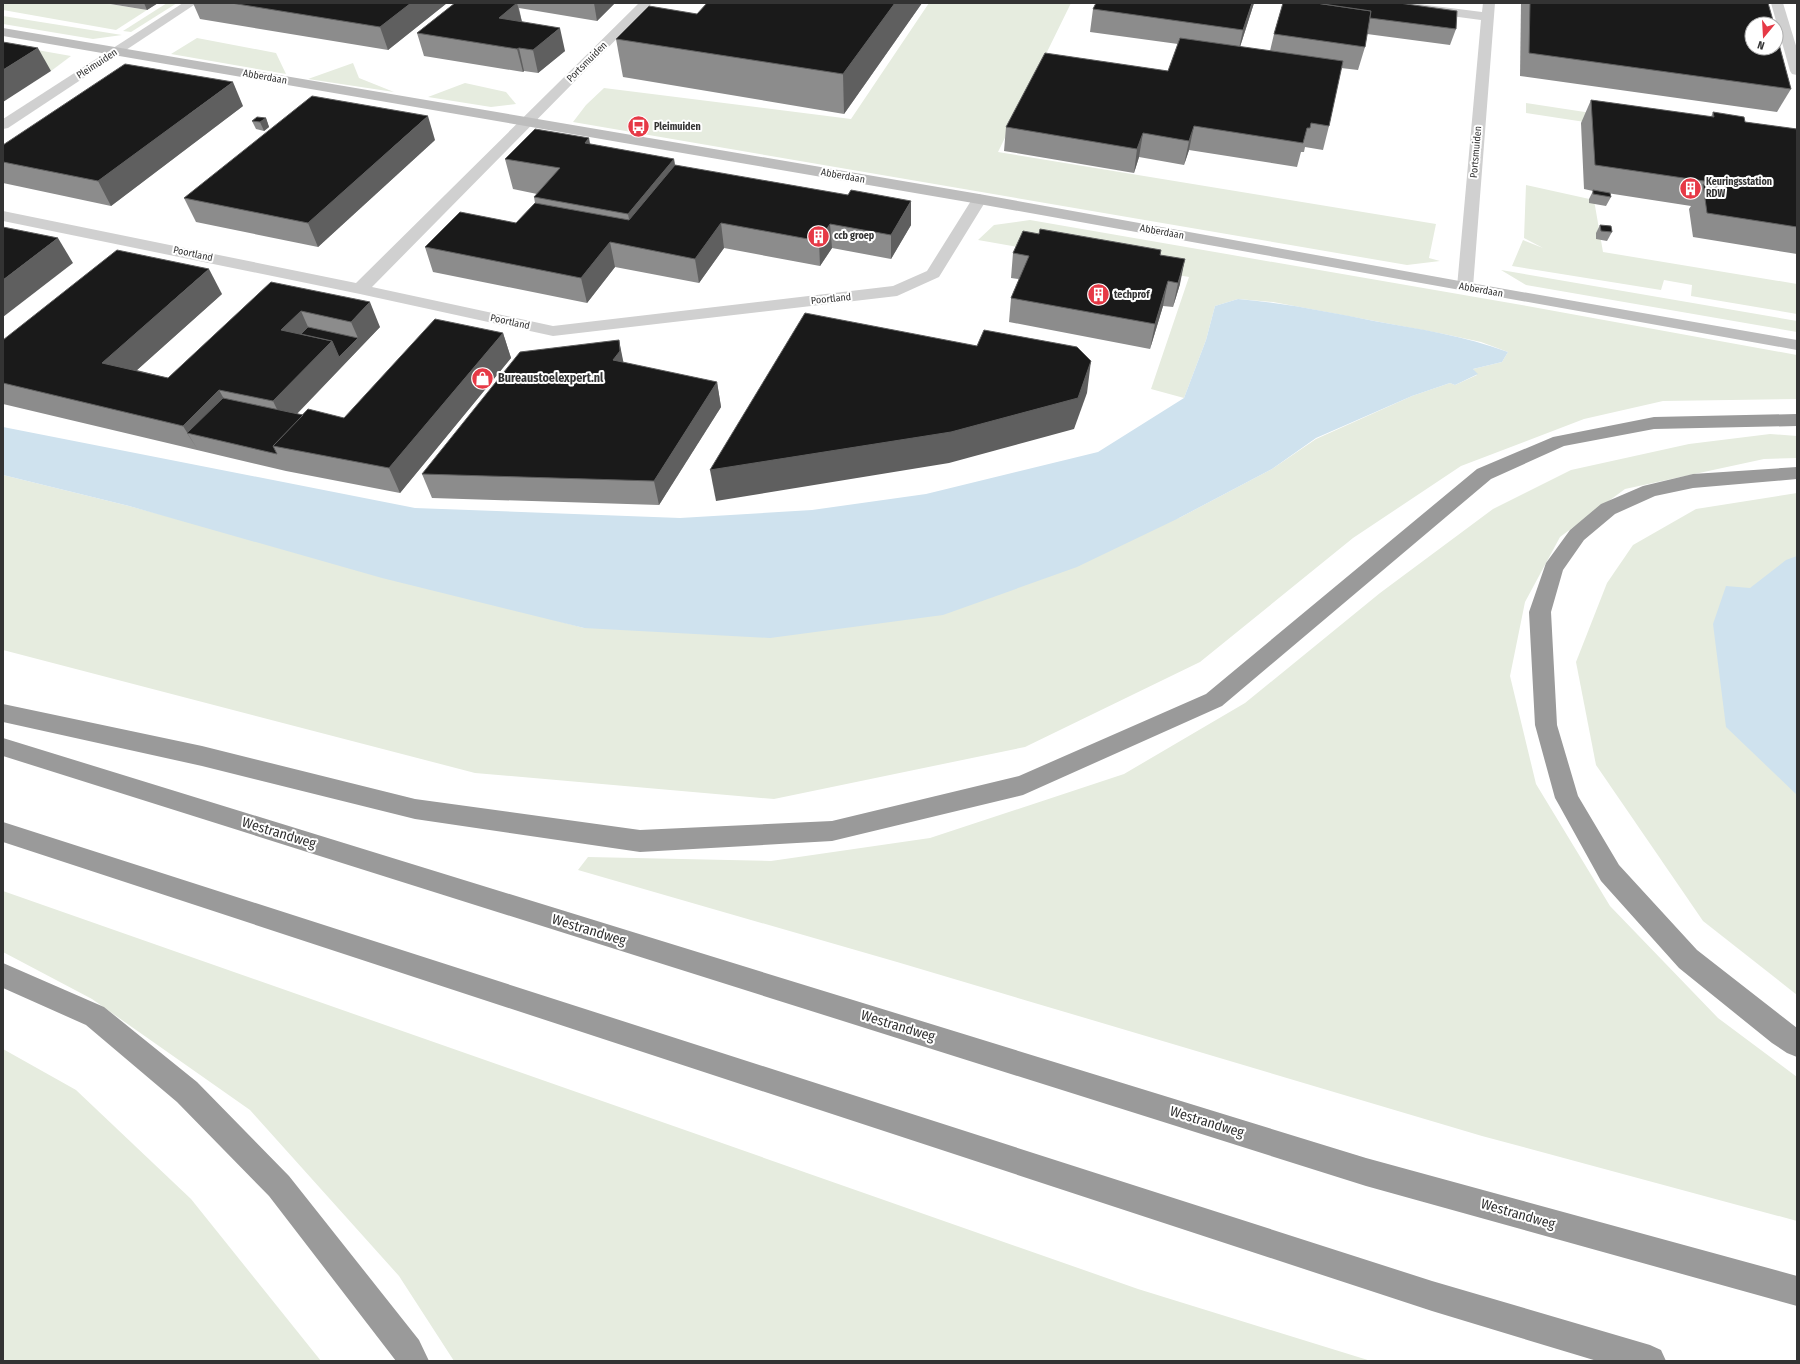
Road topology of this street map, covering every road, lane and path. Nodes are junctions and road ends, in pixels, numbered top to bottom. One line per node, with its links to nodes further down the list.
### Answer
1 (191, 3): 7 (street, Pleimuiden)
2 (646, 3): 9 (street, Portsmuiden)
3 (1383, 3): 5 (street, Portsmuiden)
4 (1777, 3): 8 (street)
5 (1489, 10): 13 (street, Portsmuiden)
6 (3, 32): 7 (main road, Abberdaan)
7 (116, 52): 9 (main road, Abberdaan); 10 (street, Pleimuiden)
8 (1797, 71)
9 (527, 122): 11 (main road, Abberdaan); 14 (street)
10 (3, 125)
11 (979, 199): 13 (main road, Abberdaan); 14 (street, Poortland)
12 (3, 216): 14 (street, Poortland)
13 (1465, 287): 15 (main road, Abberdaan)
14 (360, 288)
15 (1797, 345)
16 (1797, 420): 18 (highway)
17 (1797, 474): 22 (highway)
18 (3, 713)
19 (3, 747): 23 (highway, Westrandweg)
20 (3, 832): 25 (highway)
21 (3, 975): 24 (highway)
22 (1797, 1044)
23 (1797, 1291)
24 (413, 1361)
25 (1650, 1361)

